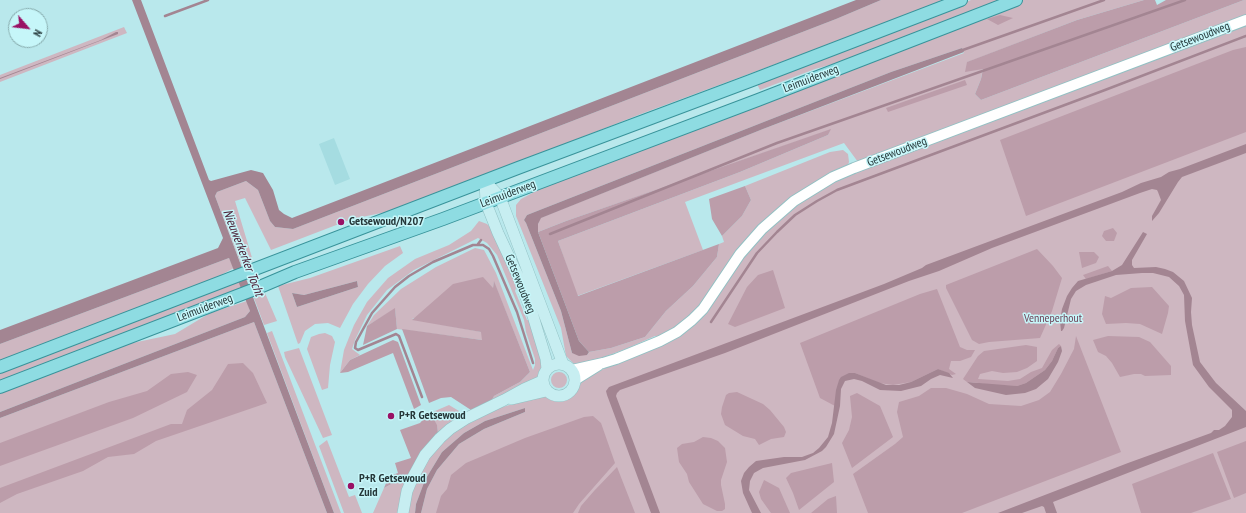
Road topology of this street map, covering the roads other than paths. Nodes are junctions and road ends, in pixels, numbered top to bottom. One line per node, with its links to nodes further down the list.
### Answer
1 (961, 0): 4 (main road, Leimuiderweg)
2 (1016, 0): 5 (main road, Leimuiderweg)
3 (1246, 20): 9 (street, Getsewoudweg)
4 (484, 182): 5 (main road); 6 (main road, Getsewoudweg); 7 (main road, Leimuiderweg)
5 (500, 197): 6 (main road, Leimuiderweg); 9 (main road, Getsewoudweg)
6 (486, 202): 8 (main road, Getsewoudweg); 11 (main road, Leimuiderweg)
7 (0, 366)
8 (546, 369): 9 (main road); 10 (main road)
9 (570, 371): 10 (main road)
10 (544, 386): 12 (main road)
11 (0, 387)
12 (403, 513)

